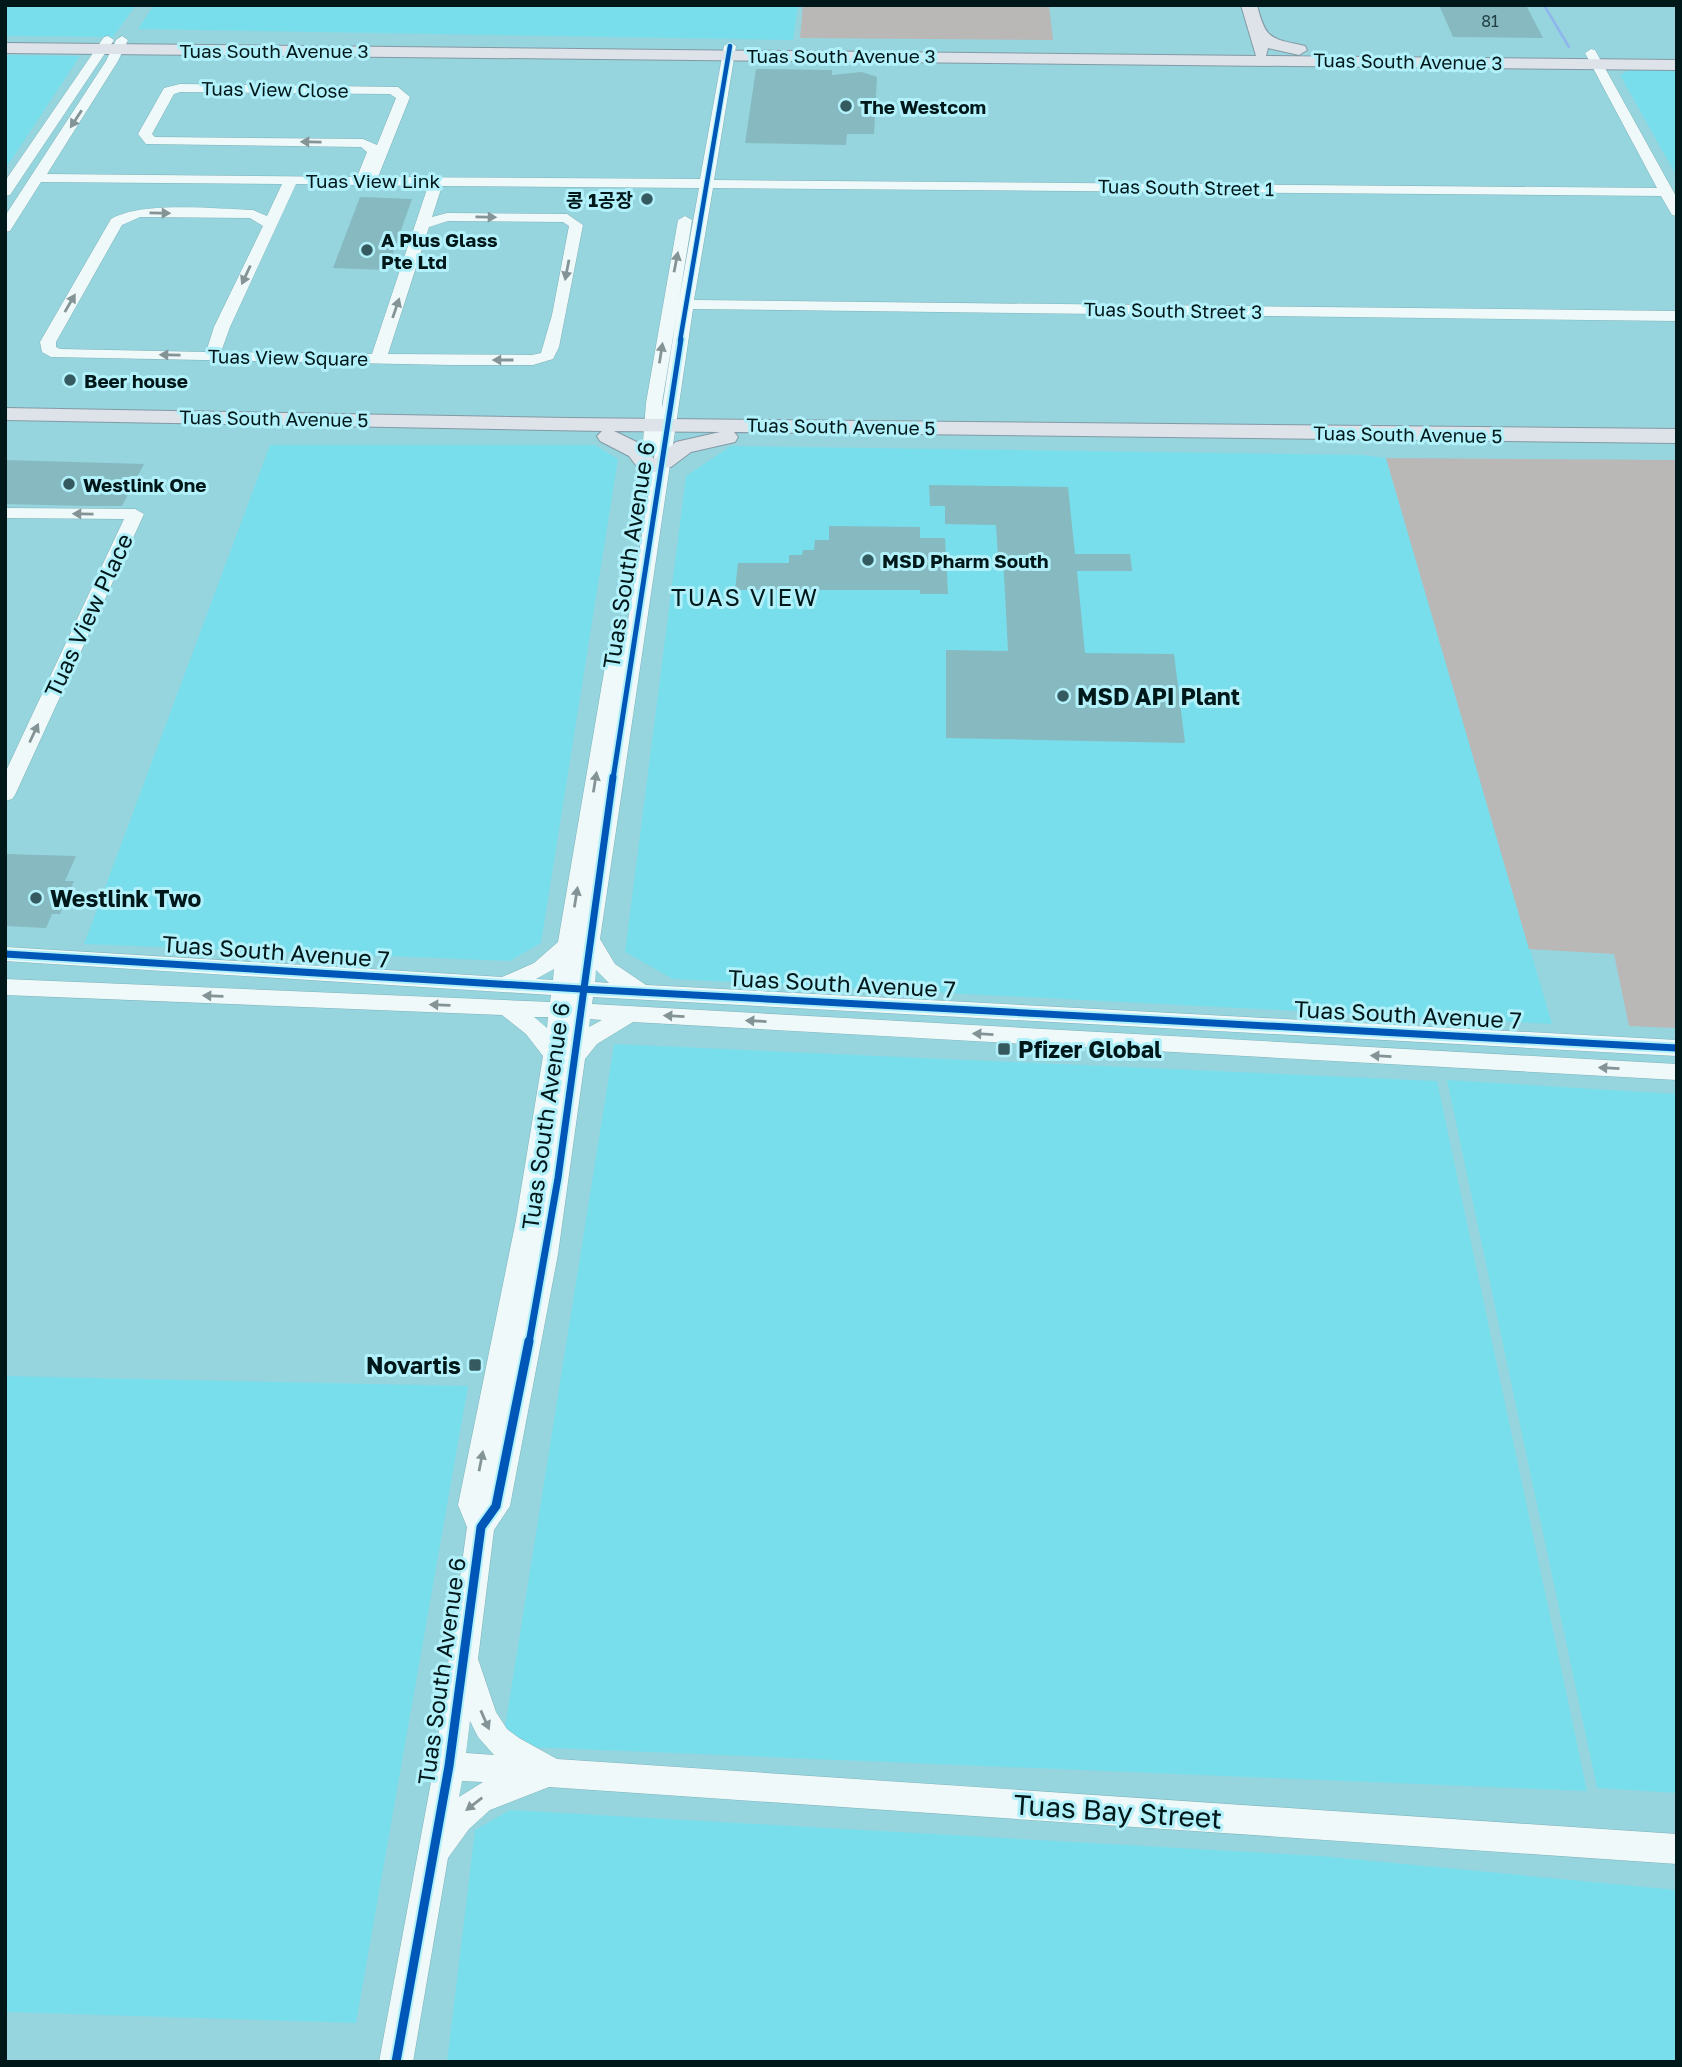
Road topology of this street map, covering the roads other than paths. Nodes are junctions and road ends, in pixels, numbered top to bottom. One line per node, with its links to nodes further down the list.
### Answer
1 (1236, 5): 4 (main road)
2 (1249, 5): 4 (main road)
3 (5, 39): 7 (main road, Tuas South Avenue 3)
4 (1249, 46): 8 (main road, Tuas South Avenue 3); 8 (main road, Tuas South Avenue 3); 10 (main road, Tuas South Avenue 3); 10 (main road, Tuas South Avenue 3)
5 (5, 48): 6 (main road, Tuas South Avenue 3)
6 (61, 48): 7 (main road, Tuas South Avenue 3); 12 (main road)
7 (112, 48): 8 (main road, Tuas South Avenue 3); 8 (main road, Tuas South Avenue 3); 12 (street); 19 (street, one-way to 19)
8 (721, 54): 24 (street, Tuas South Avenue 6); 24 (street, Tuas South Avenue 6)
9 (1677, 54): 10 (main road, Tuas South Avenue 3)
10 (1597, 65): 11 (main road); 25 (street)
11 (1677, 65)
12 (88, 68): 18 (street)
13 (387, 136): 14 (street, Tuas View Close); 16 (street); 22 (street, Tuas View Close)
14 (156, 141): 15 (street); 17 (street)
15 (213, 141): 16 (street, one-way to 15); 17 (street)
16 (363, 143): 22 (street)
17 (180, 157): 20 (street)
18 (11, 174): 26 (street)
19 (38, 177): 20 (street, Tuas View Link); 32 (street)
20 (169, 178): 21 (street, Tuas View Link)
21 (285, 179): 22 (street, Tuas View Link); 28 (street); 30 (street)
22 (366, 180): 23 (street, Tuas View Link)
23 (443, 180): 24 (street, Tuas View Link); 29 (street); 31 (street)
24 (700, 182): 25 (street, Tuas South Street 1); 33 (street, Tuas South Avenue 6, one-way to 24); 34 (street, Tuas South Avenue 6)
25 (1666, 191): 27 (street)
26 (5, 192)
27 (1677, 212)
28 (253, 214): 30 (street); 36 (street, Tuas View Square, one-way to 28)
29 (447, 217): 31 (street); 37 (street, Tuas View Square, one-way to 37)
30 (270, 224): 36 (street, one-way to 36)
31 (423, 225): 37 (street, one-way to 31)
32 (5, 228)
33 (668, 304): 34 (street, Tuas South Street 3); 39 (street, Tuas South Avenue 6, one-way to 33)
34 (686, 304): 35 (street, Tuas South Street 3); 39 (street, Tuas South Avenue 6)
35 (1677, 316)
36 (212, 356): 37 (street, Tuas View Square)
37 (379, 358)
38 (5, 414): 41 (main road, Tuas South Avenue 5)
39 (659, 425): 41 (main road, Tuas South Avenue 5); 41 (main road); 42 (main road, Tuas South Avenue 5); 43 (main road, Tuas South Avenue 5); 45 (street, Tuas South Avenue 6)
40 (5, 428): 41 (main road, Tuas South Avenue 5)
41 (604, 430): 45 (main road)
42 (1677, 436)
43 (727, 437): 44 (main road, Tuas South Avenue 5); 45 (main road)
44 (1677, 448)
45 (656, 465): 48 (street, Tuas South Avenue 6)
46 (5, 513): 47 (street, Tuas View Place, one-way to 46)
47 (5, 795)
48 (578, 942): 50 (street); 52 (street); 53 (street, Tuas South Avenue 6)
49 (5, 954): 50 (street, Tuas South Avenue 7)
50 (504, 984): 53 (street, Tuas South Avenue 7)
51 (5, 988): 54 (street, Tuas South Avenue 7, one-way to 51)
52 (647, 992): 53 (street, Tuas South Avenue 7); 56 (street, Tuas South Avenue 7)
53 (571, 1000): 54 (street, Tuas South Avenue 7); 55 (street, Tuas South Avenue 7); 57 (street, Tuas South Avenue 6)
54 (508, 1008): 57 (street)
55 (629, 1014): 57 (street); 58 (street, Tuas South Avenue 7, one-way to 55)
56 (1677, 1048)
57 (566, 1055): 59 (street, Tuas South Avenue 6)
58 (1677, 1072)
59 (463, 1656): 60 (street, Tuas South Avenue 6); 61 (street, Tuas Bay Street, one-way to 61)
60 (449, 1766): 61 (street, Tuas Bay Street); 63 (street, Tuas South Avenue 6)
61 (560, 1773): 62 (street, Tuas Bay Street); 63 (street, Tuas Bay Street, one-way to 63)
62 (1677, 1849)
63 (434, 1857): 64 (street, Tuas South Avenue 6)
64 (396, 2062)

